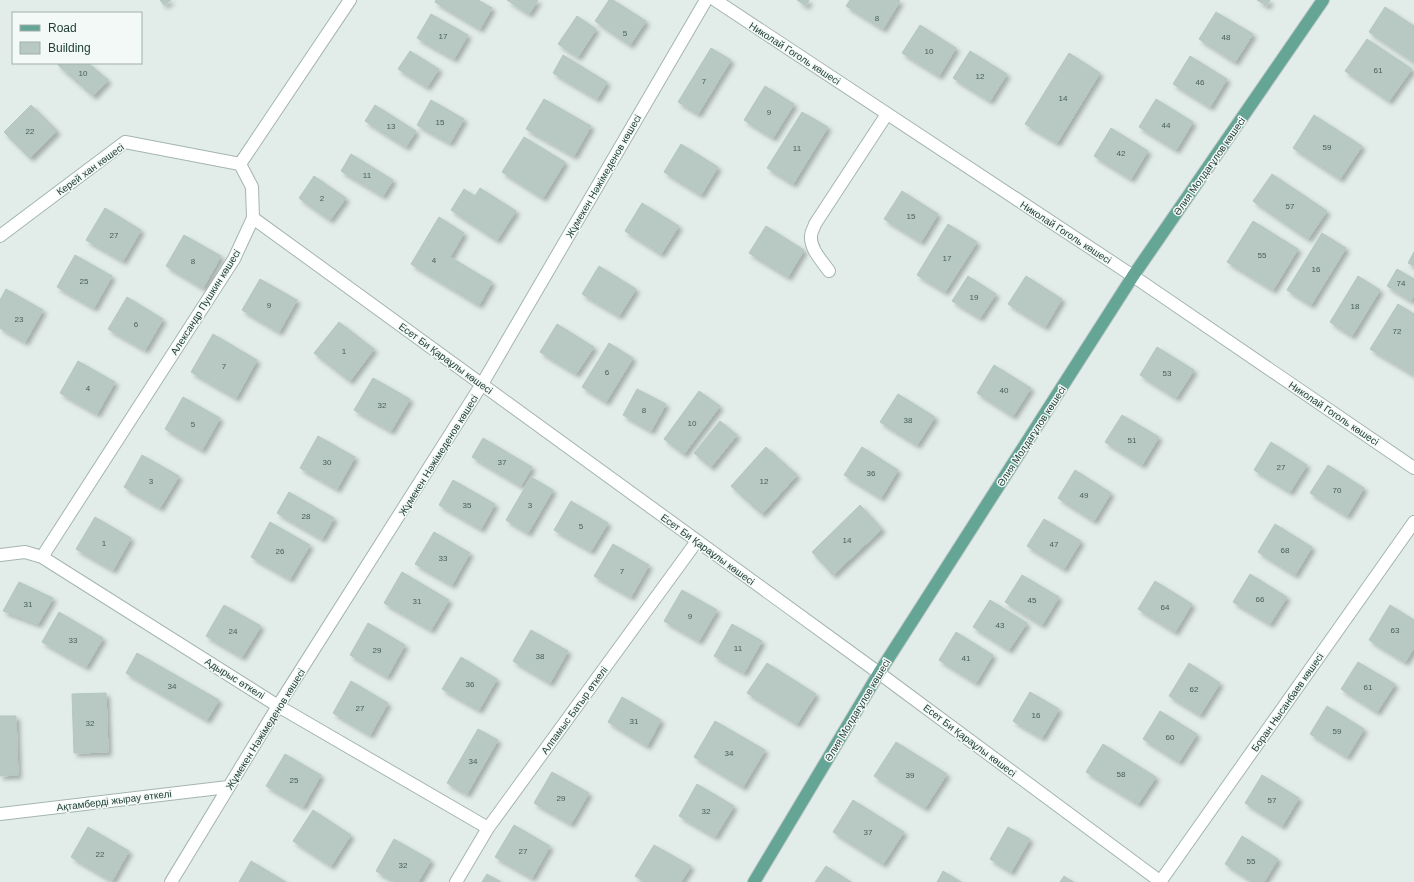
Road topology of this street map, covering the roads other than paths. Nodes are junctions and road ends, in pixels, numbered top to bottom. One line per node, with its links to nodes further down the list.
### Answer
1 (350, 0): 6 (street)
2 (706, 0): 11 (street, Жұмекен Нәжімеденов көшесі)
3 (715, 0): 5 (street, Николай Гоголь көшесі)
4 (1323, 0): 10 (main road, Әлия Молдағұлов көшесі)
5 (887, 114): 9 (street); 10 (street, Николай Гоголь көшесі)
6 (240, 164): 7 (street, Александр Пушкин көшесі); 8 (street, Керей хан көшесі)
7 (253, 218): 11 (street, Есет Би Қараұлы көшесі); 16 (street, Александр Пушкин көшесі)
8 (0, 236)
9 (829, 271)
10 (1133, 276): 12 (street, Николай Гоголь көшесі); 17 (main road, Әлия Молдағұлов көшесі)
11 (482, 384): 14 (street, Есет Би Қараұлы көшесі); 18 (street, Жұмекен Нәжімеденов көшесі)
12 (1414, 468)
13 (1414, 522): 25 (street, Боран Нысанбаев көшесі)
14 (697, 541): 17 (street, Есет Би Қараұлы көшесі); 21 (street, Алпамыс Батыр өткелі)
15 (0, 555): 16 (street, Адырыс өткелі)
16 (42, 557): 18 (street, Адырыс өткелі)
17 (879, 672): 24 (main road, Әлия Молдағұлов көшесі); 25 (street, Есет Би Қараұлы көшесі)
18 (278, 706): 19 (street, Жұмекен Нәжімеденов көшесі); 21 (street, Адырыс өткелі)
19 (228, 787): 20 (street, Ақтамберді жырау өткелі); 22 (street, Жұмекен Нәжімеденов көшесі)
20 (0, 814)
21 (488, 828): 23 (street, Алпамыс Батыр өткелі)
22 (171, 882)
23 (456, 882)
24 (754, 882)
25 (1161, 882)

